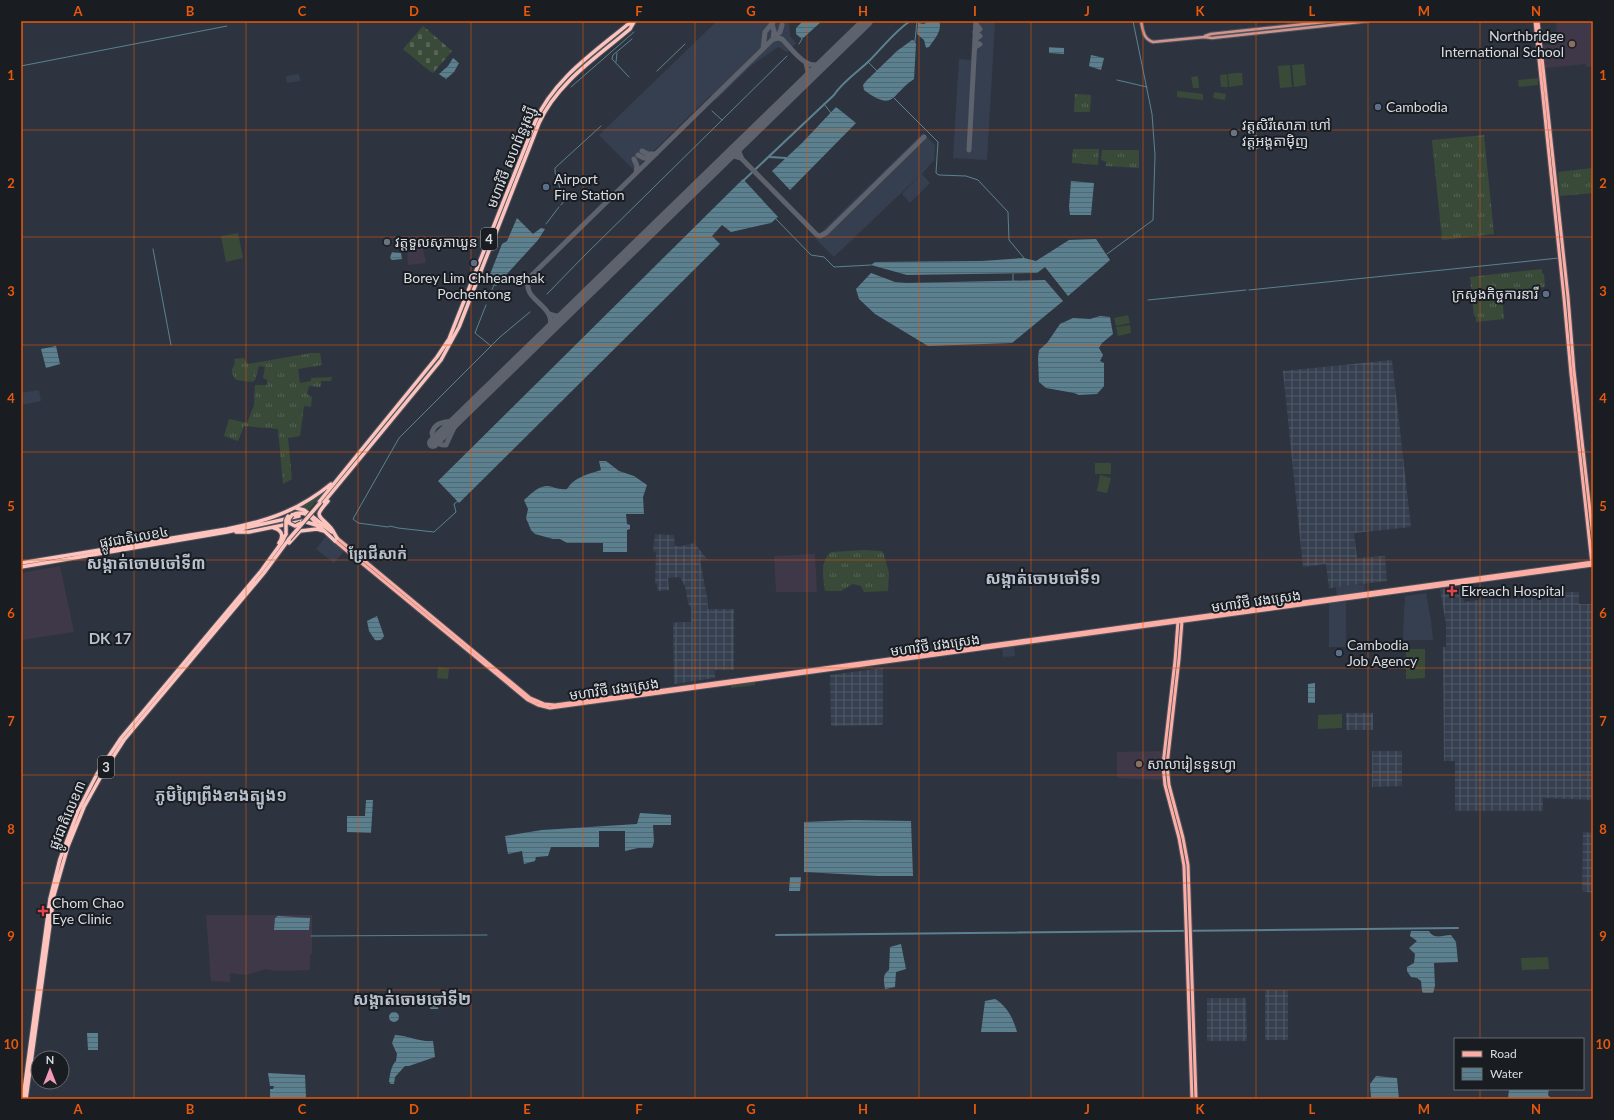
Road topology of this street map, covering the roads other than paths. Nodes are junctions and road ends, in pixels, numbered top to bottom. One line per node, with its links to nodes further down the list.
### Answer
1 (634, 21): 8 (highway, មហាវិថី សហព័ន្ធរុស្ស៊ី / 4); 9 (highway, មហាវិថី សហព័ន្ធរុស្ស៊ី / 4)
2 (1141, 21): 7 (main road)
3 (1334, 21): 7 (main road)
4 (1369, 21): 7 (main road)
5 (1535, 21): 22 (main road)
6 (1538, 21): 19 (main road)
7 (1204, 37)
8 (353, 466): 10 (highway); 20 (highway)
9 (334, 481): 10 (highway); 11 (highway)
10 (321, 502): 13 (highway, bridge); 18 (highway, bridge)
11 (291, 513): 13 (highway, bridge); 14 (highway); 16 (highway); 18 (highway, bridge); 20 (highway)
12 (299, 516): 16 (highway)
13 (301, 523): 18 (highway, bridge)
14 (318, 526): 15 (highway); 17 (highway)
15 (269, 528): 16 (highway); 23 (highway)
16 (227, 531): 21 (highway, ផ្លូវជាតិលេខ៤); 24 (highway, ផ្លូវជាតិលេខ៤)
17 (326, 532): 20 (highway); 23 (highway)
18 (288, 537): 23 (highway)
19 (1593, 537)
20 (336, 540): 26 (main road, មហាវិថី វេងស្រេង)
21 (21, 563)
22 (1593, 564): 26 (main road, មហាវិថី វេងស្រេង)
23 (267, 565): 25 (highway)
24 (21, 567)
25 (262, 572): 30 (highway, ផ្លូវជាតិលេខ៣ / 3); 31 (highway, ផ្លូវជាតិលេខ៣ / 3)
26 (1180, 621): 27 (main road)
27 (1165, 755): 28 (main road); 29 (main road)
28 (1163, 774): 29 (main road); 32 (main road)
29 (1167, 774): 33 (main road)
30 (23, 1099)
31 (26, 1099)
32 (1192, 1099)
33 (1196, 1099)

